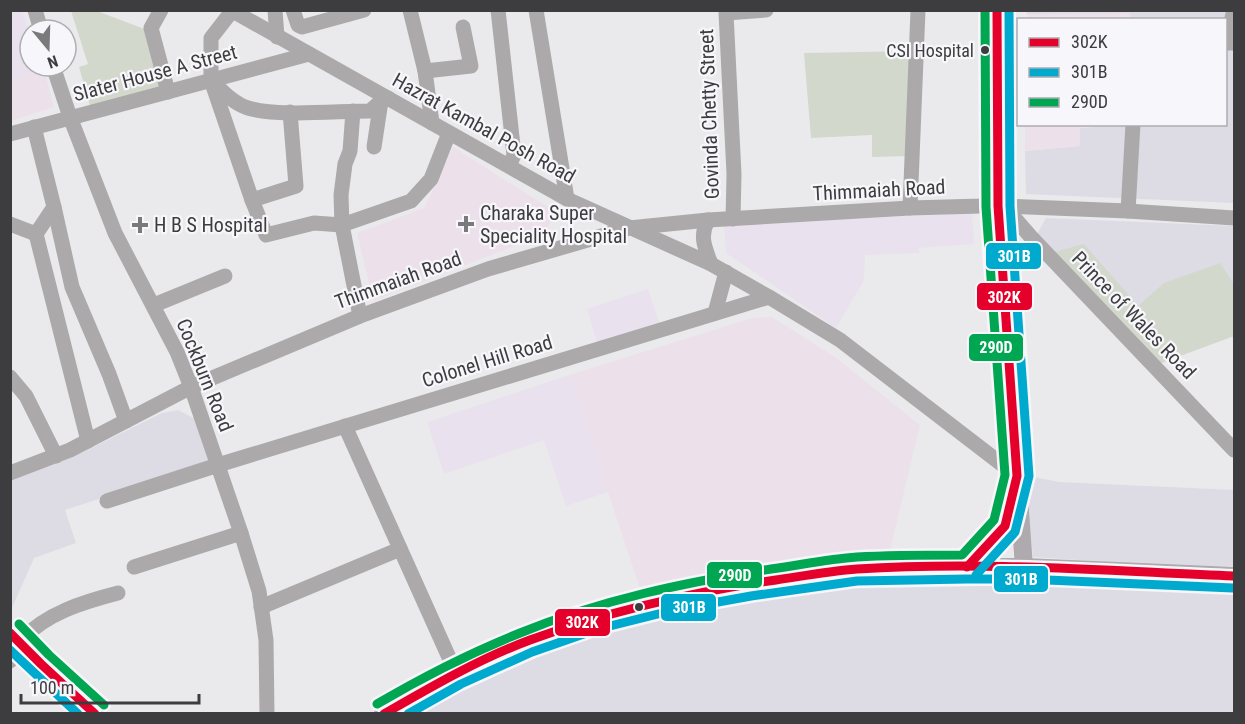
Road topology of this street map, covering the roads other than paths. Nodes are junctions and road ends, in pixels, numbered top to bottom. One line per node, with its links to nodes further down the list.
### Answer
1 (161, 10): 22 (street)
2 (275, 10): 15 (street)
3 (293, 10): 13 (street)
4 (364, 10): 13 (street)
5 (410, 10): 19 (street)
6 (498, 10): 33 (street)
7 (536, 10): 34 (street)
8 (766, 10): 41 (street, Govinda Chetty Street)
9 (918, 10): 38 (street)
10 (997, 10): 36 (main road)
11 (1234, 10): 16 (street)
12 (231, 11): 15 (street, Hazrat Kambal Posh Road); 21 (street)
13 (302, 27): 17 (street)
14 (463, 27): 19 (street)
15 (278, 37): 17 (street, Hazrat Kambal Posh Road)
16 (1227, 39)
17 (292, 45): 18 (street, Hazrat Kambal Posh Road)
18 (309, 54): 21 (street, Slater House A Street); 23 (street, Hazrat Kambal Posh Road)
19 (425, 71): 27 (street)
20 (57, 78): 26 (street, Cockburn Road)
21 (212, 80): 22 (street, Slater House A Street); 25 (street); 35 (street)
22 (168, 92): 26 (street, Slater House A Street)
23 (384, 100): 24 (street); 27 (street, Hazrat Kambal Posh Road); 32 (street)
24 (353, 111): 25 (street); 44 (street)
25 (290, 112): 35 (street)
26 (70, 117): 29 (street, Slater House A Street); 51 (street, Cockburn Road)
27 (432, 123): 30 (street, Hazrat Kambal Posh Road)
28 (1134, 126): 39 (street)
29 (34, 127): 31 (street, Slater House A Street); 37 (street)
30 (449, 133): 33 (street, Hazrat Kambal Posh Road); 44 (street)
31 (10, 134)
32 (374, 147)
33 (509, 166): 34 (street, Hazrat Kambal Posh Road)
34 (567, 199): 45 (street, Hazrat Kambal Posh Road)
35 (252, 200): 44 (street)
36 (1000, 201): 38 (street, Thimmaiah Road); 39 (street); 59 (street, Prince of Wales Road); 63 (main road)
37 (54, 207): 46 (street); 56 (street)
38 (910, 208): 41 (street, Thimmaiah Road)
39 (1128, 211): 40 (street)
40 (1234, 218)
41 (733, 219): 42 (street, Thimmaiah Road)
42 (708, 220): 45 (street, Thimmaiah Road); 47 (street)
43 (10, 224): 46 (street)
44 (342, 225): 53 (street)
45 (629, 228): 47 (street, Hazrat Kambal Posh Road); 53 (street, Thimmaiah Road)
46 (36, 234): 58 (street)
47 (711, 264): 48 (street, Hazrat Kambal Posh Road)
48 (726, 272): 50 (street, Hazrat Kambal Posh Road); 52 (street)
49 (225, 276): 51 (street)
50 (769, 297): 52 (street, Colonel Hill Road); 63 (street, Hazrat Kambal Posh Road)
51 (154, 305): 55 (street, Cockburn Road)
52 (715, 313): 57 (street, Colonel Hill Road)
53 (360, 316): 55 (street, Thimmaiah Road)
54 (10, 377): 60 (street)
55 (191, 387): 56 (street, Thimmaiah Road); 61 (street, Cockburn Road)
56 (126, 421): 58 (street, Thimmaiah Road)
57 (345, 426): 61 (street, Colonel Hill Road); 66 (street)
58 (88, 441): 60 (street, Thimmaiah Road)
59 (1234, 450)
60 (56, 456): 62 (street, Thimmaiah Road)
61 (218, 465): 64 (street, Colonel Hill Road); 65 (street, Cockburn Road)
62 (10, 473)
63 (1017, 476): 68 (main road); 69 (main road)
64 (107, 501)
65 (241, 533): 67 (street); 72 (street, Cockburn Road)
66 (400, 549): 72 (street); 75 (street)
67 (134, 567)
68 (967, 567): 69 (main road); 75 (main road)
69 (1024, 567): 70 (main road)
70 (1234, 576)
71 (118, 593): 73 (street)
72 (261, 607): 77 (street, Cockburn Road)
73 (15, 637): 74 (street); 76 (main road)
74 (10, 661)
75 (456, 673): 78 (main road)
76 (84, 711)
77 (267, 714)
78 (383, 714)

